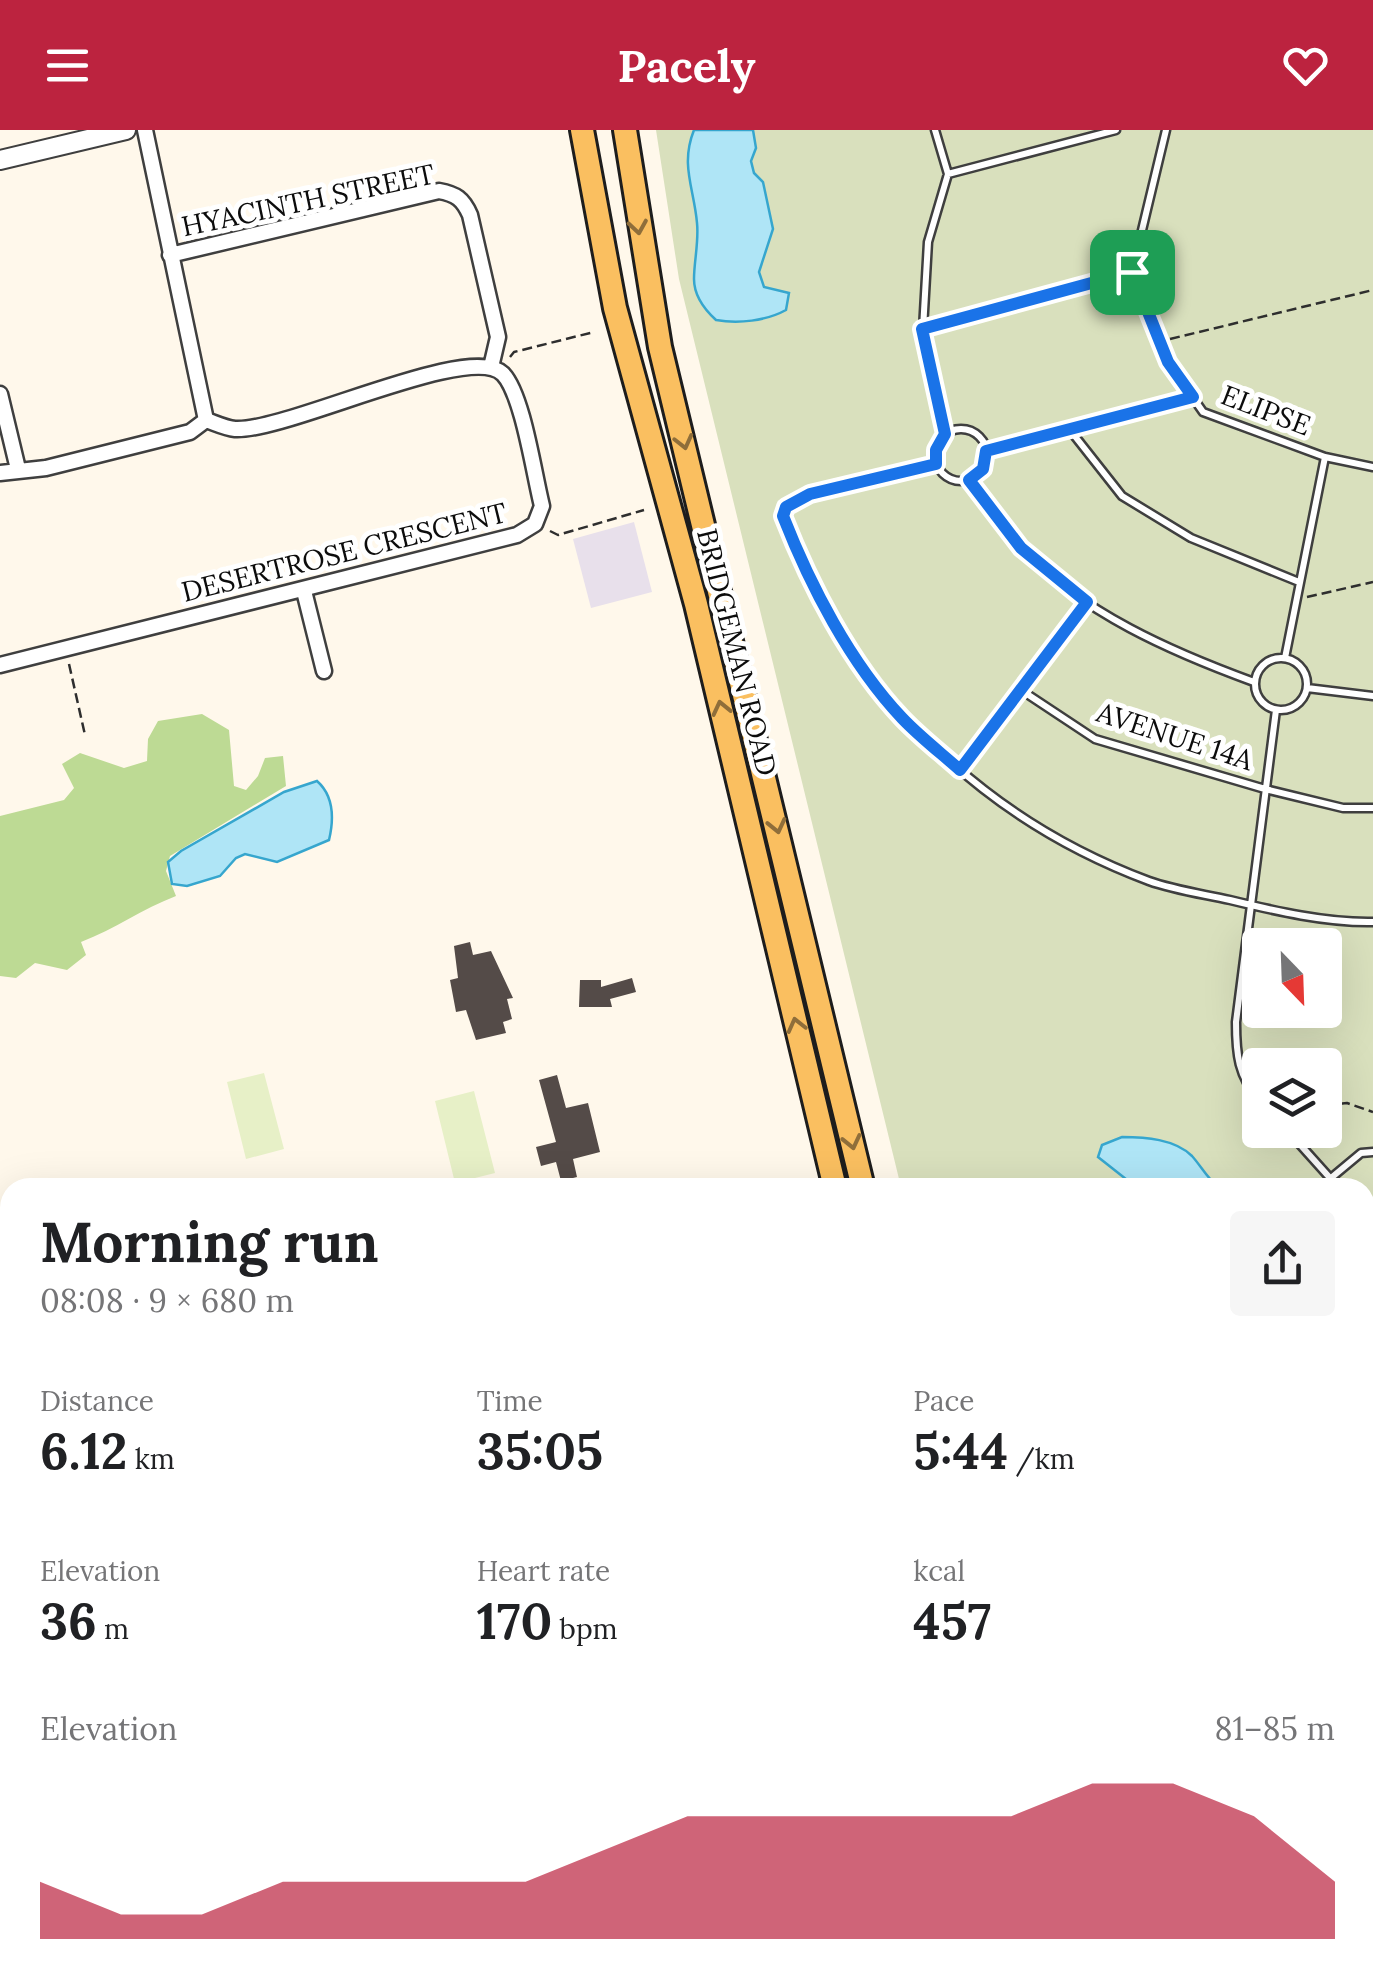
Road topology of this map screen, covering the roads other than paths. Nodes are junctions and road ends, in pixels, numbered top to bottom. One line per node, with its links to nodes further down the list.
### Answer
1 (126, 130): 8 (street)
2 (145, 130): 10 (street)
3 (582, 130): 14 (main road, BRIDGEMAN ROAD)
4 (626, 130): 13 (main road, BRIDGEMAN ROAD, one-way to 13)
5 (935, 130): 9 (lane)
6 (1116, 130): 9 (lane)
7 (1166, 130): 11 (lane)
8 (0, 160)
9 (948, 174): 12 (lane)
10 (170, 255): 15 (street, HYACINTH STREET); 18 (street)
11 (1132, 272): 12 (lane); 17 (lane, ELIPSE)
12 (922, 329): 20 (lane)
13 (660, 347): 14 (main road); 48 (main road, BRIDGEMAN ROAD, one-way to 48)
14 (628, 357): 47 (main road, BRIDGEMAN ROAD, one-way to 14)
15 (496, 369): 18 (street); 29 (street, DESERTROSE CRESCENT)
16 (0, 394): 25 (street)
17 (1193, 397): 19 (lane); 22 (lane, ELIPSE)
18 (206, 420): 25 (street)
19 (1070, 430): 21 (lane); 28 (lane)
20 (945, 434): 21 (lane); 23 (lane)
21 (986, 451): 27 (lane)
22 (1324, 457): 24 (lane, ELIPSE); 28 (lane)
23 (936, 464): 27 (lane); 39 (lane)
24 (1373, 467)
25 (18, 469): 26 (street)
26 (0, 473)
27 (969, 480): 30 (lane)
28 (1299, 582): 31 (lane)
29 (304, 590): 32 (street, DESERTROSE CRESCENT); 33 (street)
30 (1087, 602): 34 (lane); 36 (lane)
31 (1284, 658): 34 (lane); 35 (lane)
32 (0, 665)
33 (324, 672)
34 (1254, 682): 38 (lane)
35 (1307, 688): 37 (lane); 38 (lane)
36 (1021, 690): 39 (lane); 40 (lane, AVENUE 14A)
37 (1373, 696)
38 (1276, 710): 40 (lane)
39 (960, 770): 42 (lane)
40 (1265, 789): 41 (lane, AVENUE 14A); 42 (lane)
41 (1373, 808)
42 (1250, 905): 43 (lane); 44 (lane)
43 (1373, 922)
44 (1242, 1076)
45 (1303, 1148): 49 (lane)
46 (1373, 1152): 49 (lane)
47 (833, 1178)
48 (861, 1178)
49 (1332, 1178)

